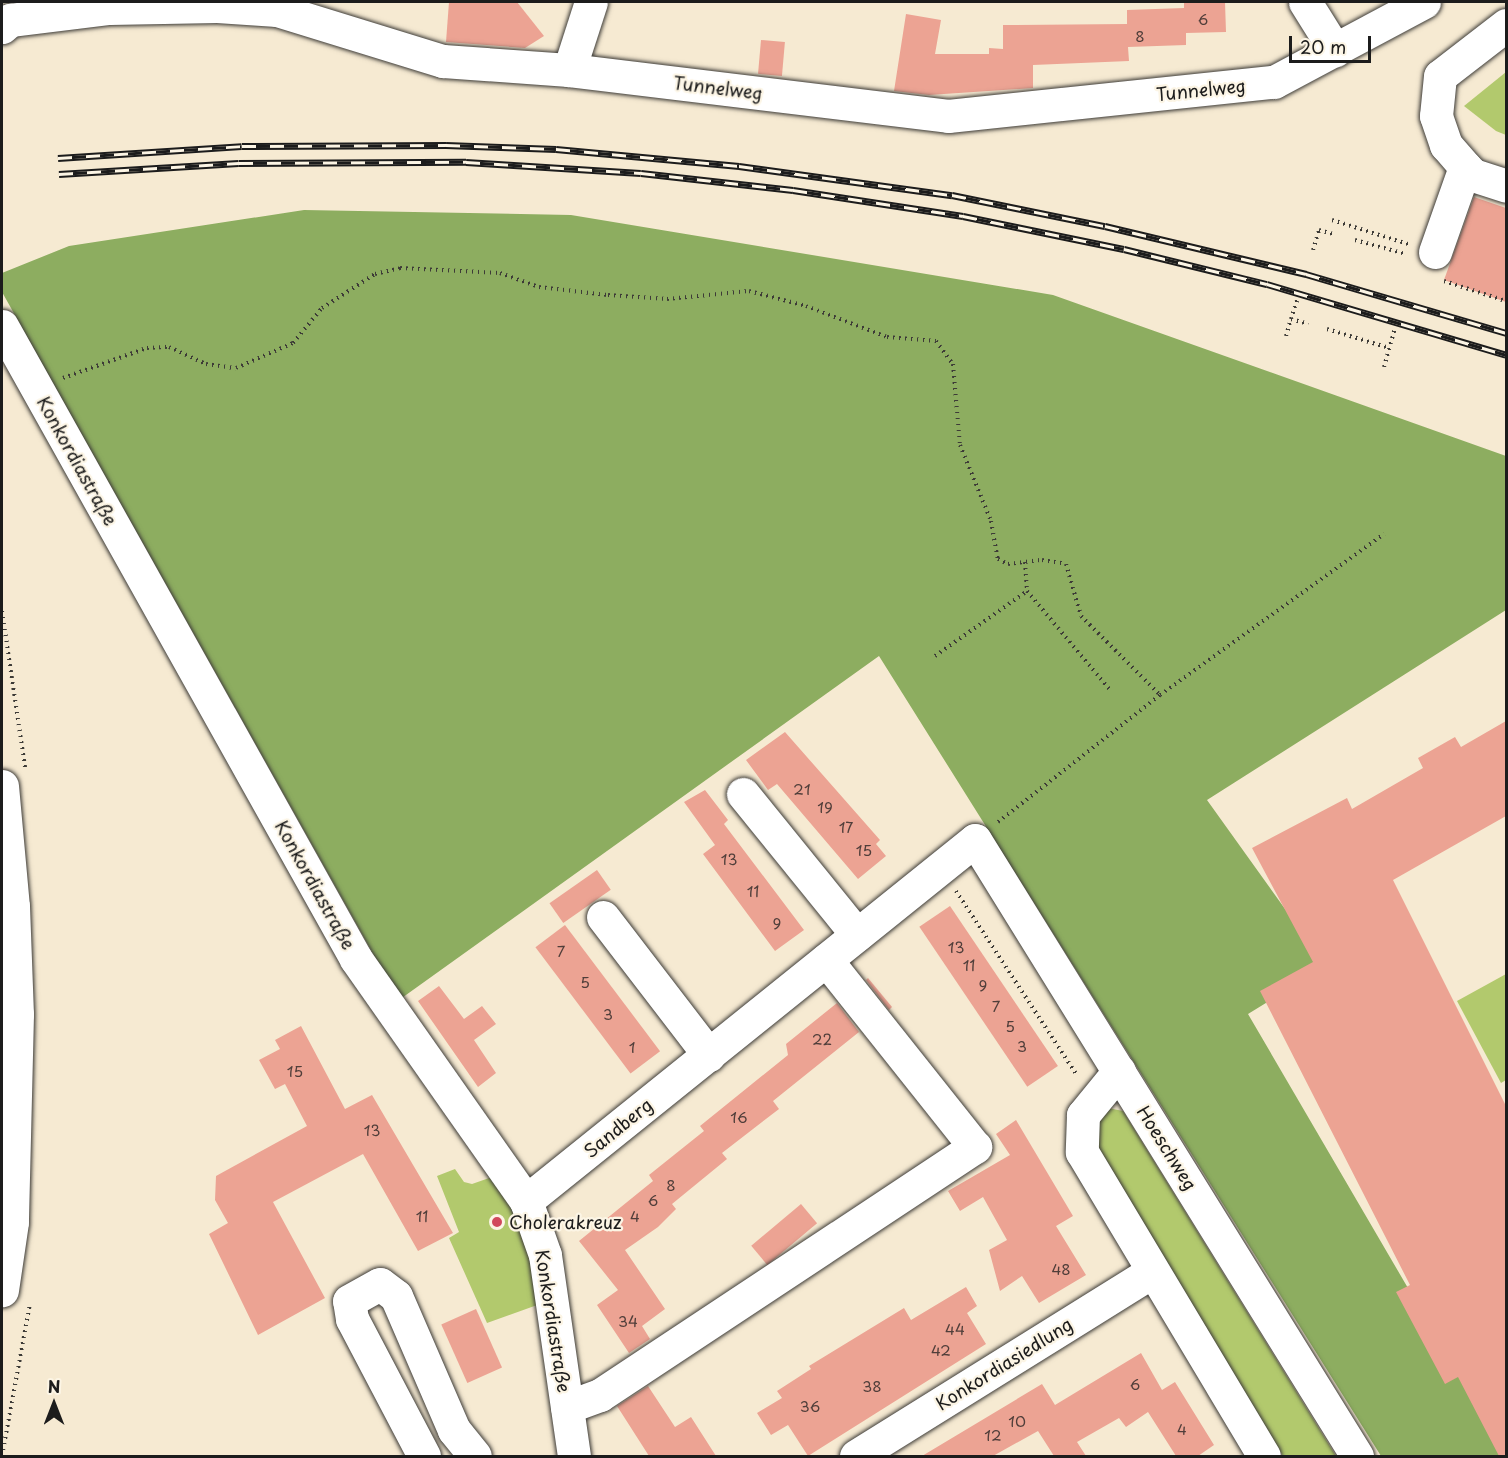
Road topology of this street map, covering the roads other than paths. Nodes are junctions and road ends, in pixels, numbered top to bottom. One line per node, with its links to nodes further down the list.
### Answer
1 (591, 2): 7 (street)
2 (1305, 2): 6 (street)
3 (1424, 2): 6 (street, Tunnelweg)
4 (6, 24): 7 (street, Tunnelweg)
5 (1506, 25): 8 (street)
6 (1335, 50): 7 (street, Tunnelweg)
7 (569, 70)
8 (1465, 167): 9 (street); 10 (street)
9 (1506, 186)
10 (1438, 266)
11 (2, 326): 20 (street, Konkordiastraße)
12 (2, 786): 22 (street)
13 (743, 794): 16 (street)
14 (975, 840): 16 (street, Sandberg); 19 (street, Hoeschweg)
15 (603, 917): 18 (street)
16 (858, 935): 17 (street, Sandberg)
17 (826, 960): 18 (street, Sandberg); 23 (street)
18 (709, 1055): 20 (street, Sandberg)
19 (1119, 1071): 21 (street); 29 (street, Hoeschweg)
20 (526, 1202): 23 (street, Konkordiastraße)
21 (1152, 1272): 27 (street, Konkordiasiedlung); 28 (street)
22 (2, 1290)
23 (567, 1407): 26 (street, Konkordiastraße)
24 (424, 1456): 25 (street)
25 (475, 1456)
26 (574, 1456)
27 (856, 1456)
28 (1264, 1456)
29 (1357, 1456)

